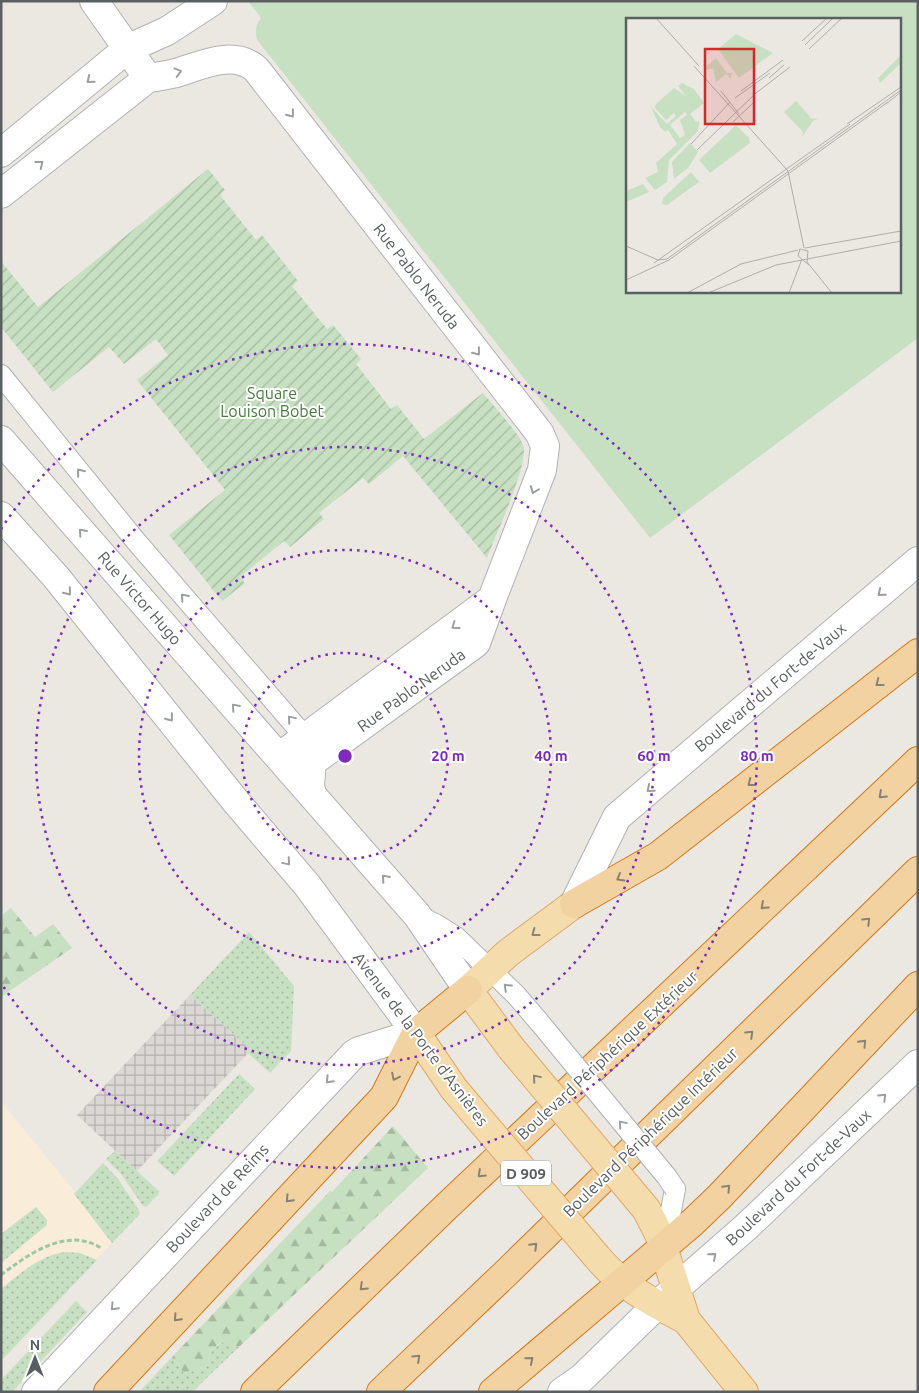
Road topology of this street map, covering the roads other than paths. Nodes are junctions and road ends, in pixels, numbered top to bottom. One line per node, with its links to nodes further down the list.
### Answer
1 (94, 1): 3 (street)
2 (213, 1): 3 (street)
3 (128, 49): 4 (street); 5 (street, one-way to 5)
4 (148, 78): 6 (street, Rue Pablo Neruda, one-way to 4); 12 (street, Rue Pablo Neruda, one-way to 12)
5 (1, 153)
6 (1, 194)
7 (1, 375): 12 (lane, one-way to 7)
8 (1, 440): 13 (street, Rue Victor Hugo, one-way to 8)
9 (1, 516): 22 (street, Avenue de la Porte d'Asnières / D 909, one-way to 22)
10 (918, 561): 17 (street, Boulevard du Fort-de-Vaux, one-way to 17)
11 (918, 653): 17 (highway, one-way to 17)
12 (309, 749): 13 (street, Rue Pablo Neruda); 15 (street)
13 (279, 757): 15 (street)
14 (918, 761): 29 (highway, Boulevard Périphérique Extérieur, one-way to 29)
15 (312, 795): 18 (street, one-way to 15)
16 (918, 872): 30 (highway, Boulevard Périphérique Intérieur, one-way to 16)
17 (574, 904): 19 (main road, Boulevard du Fort-de-Vaux, one-way to 19)
18 (416, 915): 19 (lane); 21 (street)
19 (488, 970): 21 (main road, Boulevard du Fort-de-Vaux); 24 (lane, one-way to 19, bridge)
20 (918, 986): 24 (highway, one-way to 20)
21 (468, 990): 22 (highway); 24 (main road, one-way to 21, bridge)
22 (416, 1033): 25 (main road, Avenue de la Porte d'Asnières / D 909, bridge); 27 (street, Boulevard de Reims, one-way to 27); 28 (highway, one-way to 28)
23 (918, 1064): 26 (street, Boulevard du Fort-de-Vaux, one-way to 23)
24 (664, 1248): 25 (highway); 26 (main road)
25 (621, 1281): 26 (main road, Avenue de la Porte d'Asnières / D 909); 31 (highway, one-way to 25)
26 (667, 1297): 32 (street); 33 (main road)
27 (36, 1392)
28 (108, 1392)
29 (255, 1392)
30 (381, 1392)
31 (492, 1392)
32 (562, 1392)
33 (744, 1392)

